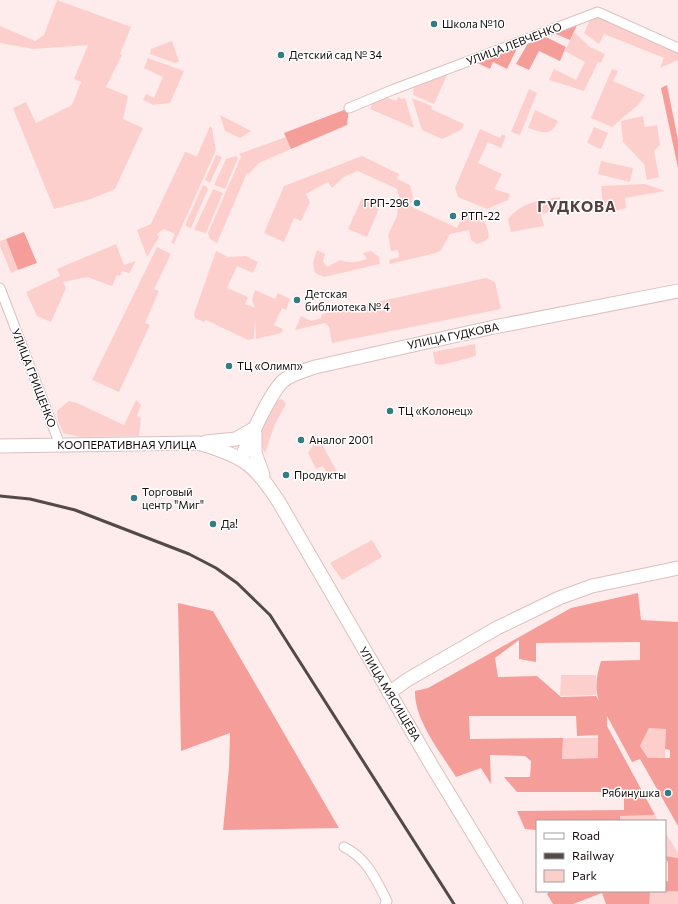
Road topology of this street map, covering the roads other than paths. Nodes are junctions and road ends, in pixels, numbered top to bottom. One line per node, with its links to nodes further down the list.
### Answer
1 (678, 48): 2 (street, УЛИЦА ЛЕВЧЕНКО)
2 (349, 108)
3 (0, 288): 7 (street, УЛИЦА ГРИЩЕНКО)
4 (678, 291): 5 (main road, УЛИЦА ГУДКОВА)
5 (257, 427): 6 (main road); 9 (main road, УЛИЦА ГУДКОВА); 10 (main road, УЛИЦА ГУДКОВА)
6 (198, 443): 7 (main road, КООПЕРАТИВНАЯ УЛИЦА); 9 (main road, КООПЕРАТИВНАЯ УЛИЦА)
7 (60, 445): 8 (main road, КООПЕРАТИВНАЯ УЛИЦА)
8 (0, 446)
9 (241, 458): 10 (main road, КООПЕРАТИВНАЯ УЛИЦА)
10 (266, 482): 12 (main road, УЛИЦА МЯСИЩЕВА)
11 (678, 568): 12 (main road)
12 (389, 693): 15 (main road, УЛИЦА МЯСИЩЕВА)
13 (344, 847): 14 (street)
14 (385, 904)
15 (516, 904)

